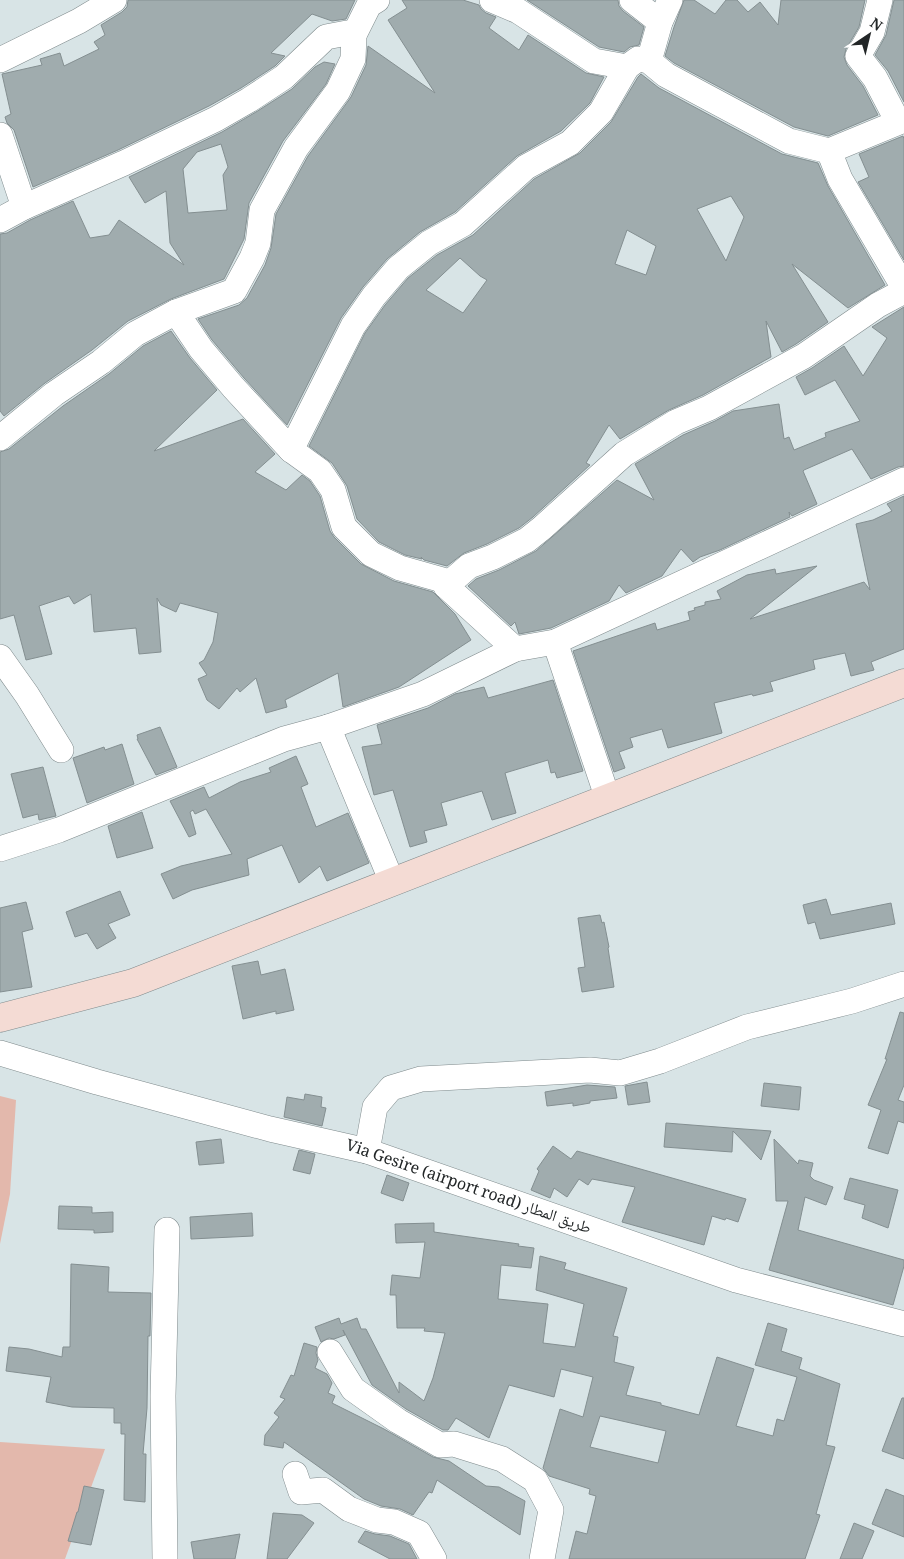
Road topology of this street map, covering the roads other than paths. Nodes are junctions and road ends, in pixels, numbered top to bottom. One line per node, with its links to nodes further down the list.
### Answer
1 (114, 0): 8 (street)
2 (377, 0): 7 (street)
3 (492, 0): 9 (street)
4 (632, 0): 6 (street)
5 (880, 0): 10 (street)
6 (665, 11): 9 (street)
7 (354, 34): 13 (street); 16 (street)
8 (0, 60)
9 (638, 64): 12 (street); 18 (street)
10 (901, 121): 12 (street)
11 (0, 135): 13 (street)
12 (829, 151): 15 (street)
13 (24, 208): 14 (street)
14 (0, 220)
15 (904, 290): 20 (street)
16 (176, 312): 17 (street); 18 (street)
17 (0, 438)
18 (291, 450): 20 (street)
19 (904, 480): 21 (street)
20 (446, 586): 22 (street)
21 (555, 642): 22 (street); 27 (street)
22 (515, 650): 25 (street)
23 (0, 657): 26 (street)
24 (904, 683): 27 (main road)
25 (328, 727): 28 (street); 29 (street)
26 (61, 750)
27 (608, 799): 29 (main road)
28 (0, 850)
29 (392, 882): 31 (main road)
30 (904, 984): 33 (street)
31 (0, 1018)
32 (0, 1053): 33 (street, Via Gesire (airport road) طريق المطار)
33 (367, 1151): 35 (street, Via Gesire (airport road) طريق المطار)
34 (168, 1230): 38 (street)
35 (903, 1318)
36 (330, 1352): 40 (street)
37 (295, 1474): 39 (street)
38 (165, 1559)
39 (434, 1559)
40 (542, 1559)

